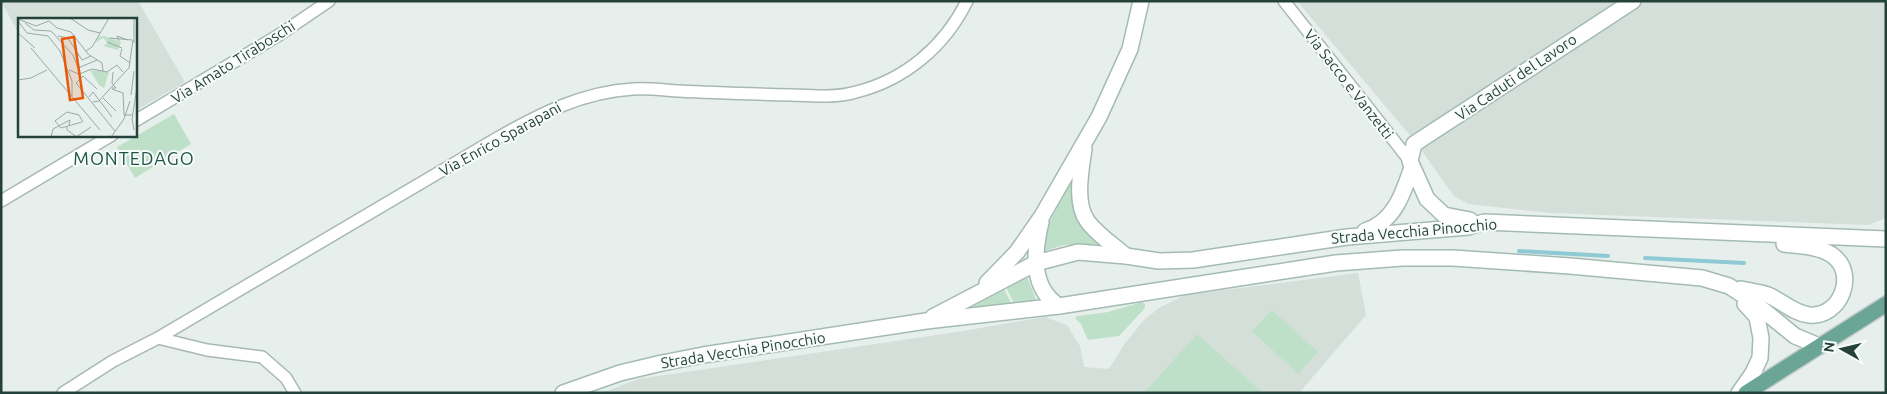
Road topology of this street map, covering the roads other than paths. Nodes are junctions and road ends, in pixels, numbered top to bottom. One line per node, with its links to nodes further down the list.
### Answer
1 (329, 1): 6 (street, Via Amato Tiraboschi)
2 (967, 1): 23 (street, Via Enrico Sparapani)
3 (1141, 1): 8 (street)
4 (1284, 1): 9 (street, Via Sacco e Vanzetti)
5 (1633, 1): 9 (street, Via Caduti del Lavoro)
6 (136, 120)
7 (110, 136): 10 (street)
8 (1085, 140): 11 (street); 16 (street)
9 (1411, 164): 12 (street, Via Sacco e Vanzetti); 14 (street)
10 (1, 201)
11 (1042, 216): 17 (street); 19 (street)
12 (1484, 222): 13 (street, Strada Vecchia Pinocchio); 14 (street, Strada Vecchia Pinocchio)
13 (1754, 234): 15 (street, Strada Vecchia Pinocchio); 18 (street)
14 (1347, 237): 16 (street, Strada Vecchia Pinocchio)
15 (1886, 239)
16 (1126, 256): 17 (street, Strada Vecchia Pinocchio)
17 (1036, 263): 19 (street, Strada Vecchia Pinocchio); 21 (street)
18 (1729, 286): 21 (street, Strada Vecchia Pinocchio); 24 (street, Strada Vecchia Pinocchio); 28 (street)
19 (979, 292): 22 (street, Strada Vecchia Pinocchio)
20 (1886, 304): 24 (main road)
21 (1059, 306): 22 (street, Strada Vecchia Pinocchio)
22 (926, 322): 27 (street, Strada Vecchia Pinocchio)
23 (158, 338): 25 (street, Via Enrico Sparapani); 26 (street)
24 (1819, 346): 29 (main road)
25 (63, 393)
26 (296, 393)
27 (563, 393)
28 (1739, 393)
29 (1746, 393)

